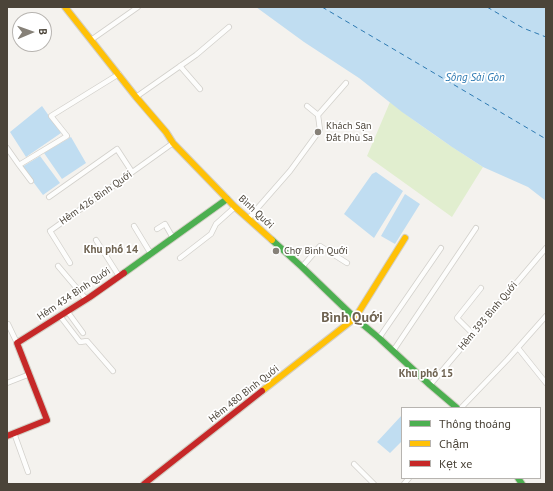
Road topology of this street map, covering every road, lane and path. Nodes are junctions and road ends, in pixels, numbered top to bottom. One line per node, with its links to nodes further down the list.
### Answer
1 (64, 7): 4 (street, Bình Quới)
2 (138, 7): 4 (street)
3 (229, 27): 5 (street)
4 (91, 40): 6 (street, Bình Quới)
5 (180, 66): 8 (street); 9 (street)
6 (119, 74): 9 (street, Bình Quới); 14 (street)
7 (346, 83): 11 (street)
8 (200, 89)
9 (136, 97): 12 (street, Bình Quới)
10 (307, 106): 11 (street)
11 (318, 115): 20 (street)
12 (173, 143): 15 (street, Hẻm 426 Bình Quới); 18 (street, Bình Quới)
13 (7, 148): 14 (street)
14 (19, 165): 16 (street)
15 (132, 172): 17 (street); 31 (street, Hẻm 426 Bình Quới)
16 (31, 181)
17 (48, 198)
18 (227, 199): 19 (street, Bình Quới); 24 (street, Hẻm 434 Bình Quới)
19 (235, 207): 20 (street, Bình Quới); 30 (street)
20 (248, 219): 34 (street, Bình Quới)
21 (134, 226): 29 (street)
22 (476, 228): 48 (street)
23 (157, 229): 24 (street)
24 (173, 238): 29 (street, Hẻm 434 Bình Quới)
25 (404, 238): 41 (street)
26 (96, 240): 35 (street)
27 (441, 248): 45 (street)
28 (546, 248): 44 (street, Hẻm 393 Bình Quới)
29 (151, 254): 35 (street, Hẻm 434 Bình Quới)
30 (180, 258)
31 (70, 263)
32 (347, 264): 34 (street)
33 (58, 266): 37 (street)
34 (302, 267): 41 (street, Bình Quới)
35 (119, 276): 37 (street, Hẻm 434 Bình Quới)
36 (481, 288): 44 (street)
37 (86, 299): 38 (street, Hẻm 434 Bình Quới)
38 (67, 311): 39 (street, Hẻm 434 Bình Quới); 43 (street)
39 (60, 316): 46 (street, Hẻm 434 Bình Quới); 49 (street)
40 (546, 316): 47 (street)
41 (356, 318): 45 (street, Bình Quới); 60 (street, Hẻm 480 Bình Quới)
42 (7, 324): 46 (street)
43 (83, 333)
44 (473, 334): 53 (street, Hẻm 393 Bình Quới)
45 (379, 338): 48 (street, Bình Quới)
46 (18, 343): 50 (street)
47 (518, 348): 52 (street); 55 (street)
48 (393, 351): 53 (street, Bình Quới)
49 (113, 371)
50 (30, 374): 51 (street); 56 (street)
51 (7, 383)
52 (546, 383)
53 (430, 385): 54 (street, Bình Quới)
54 (456, 407)
55 (462, 407)
56 (14, 433): 57 (street); 59 (street)
57 (7, 436)
58 (354, 464): 61 (street)
59 (28, 472)
60 (144, 484)
61 (374, 484)

